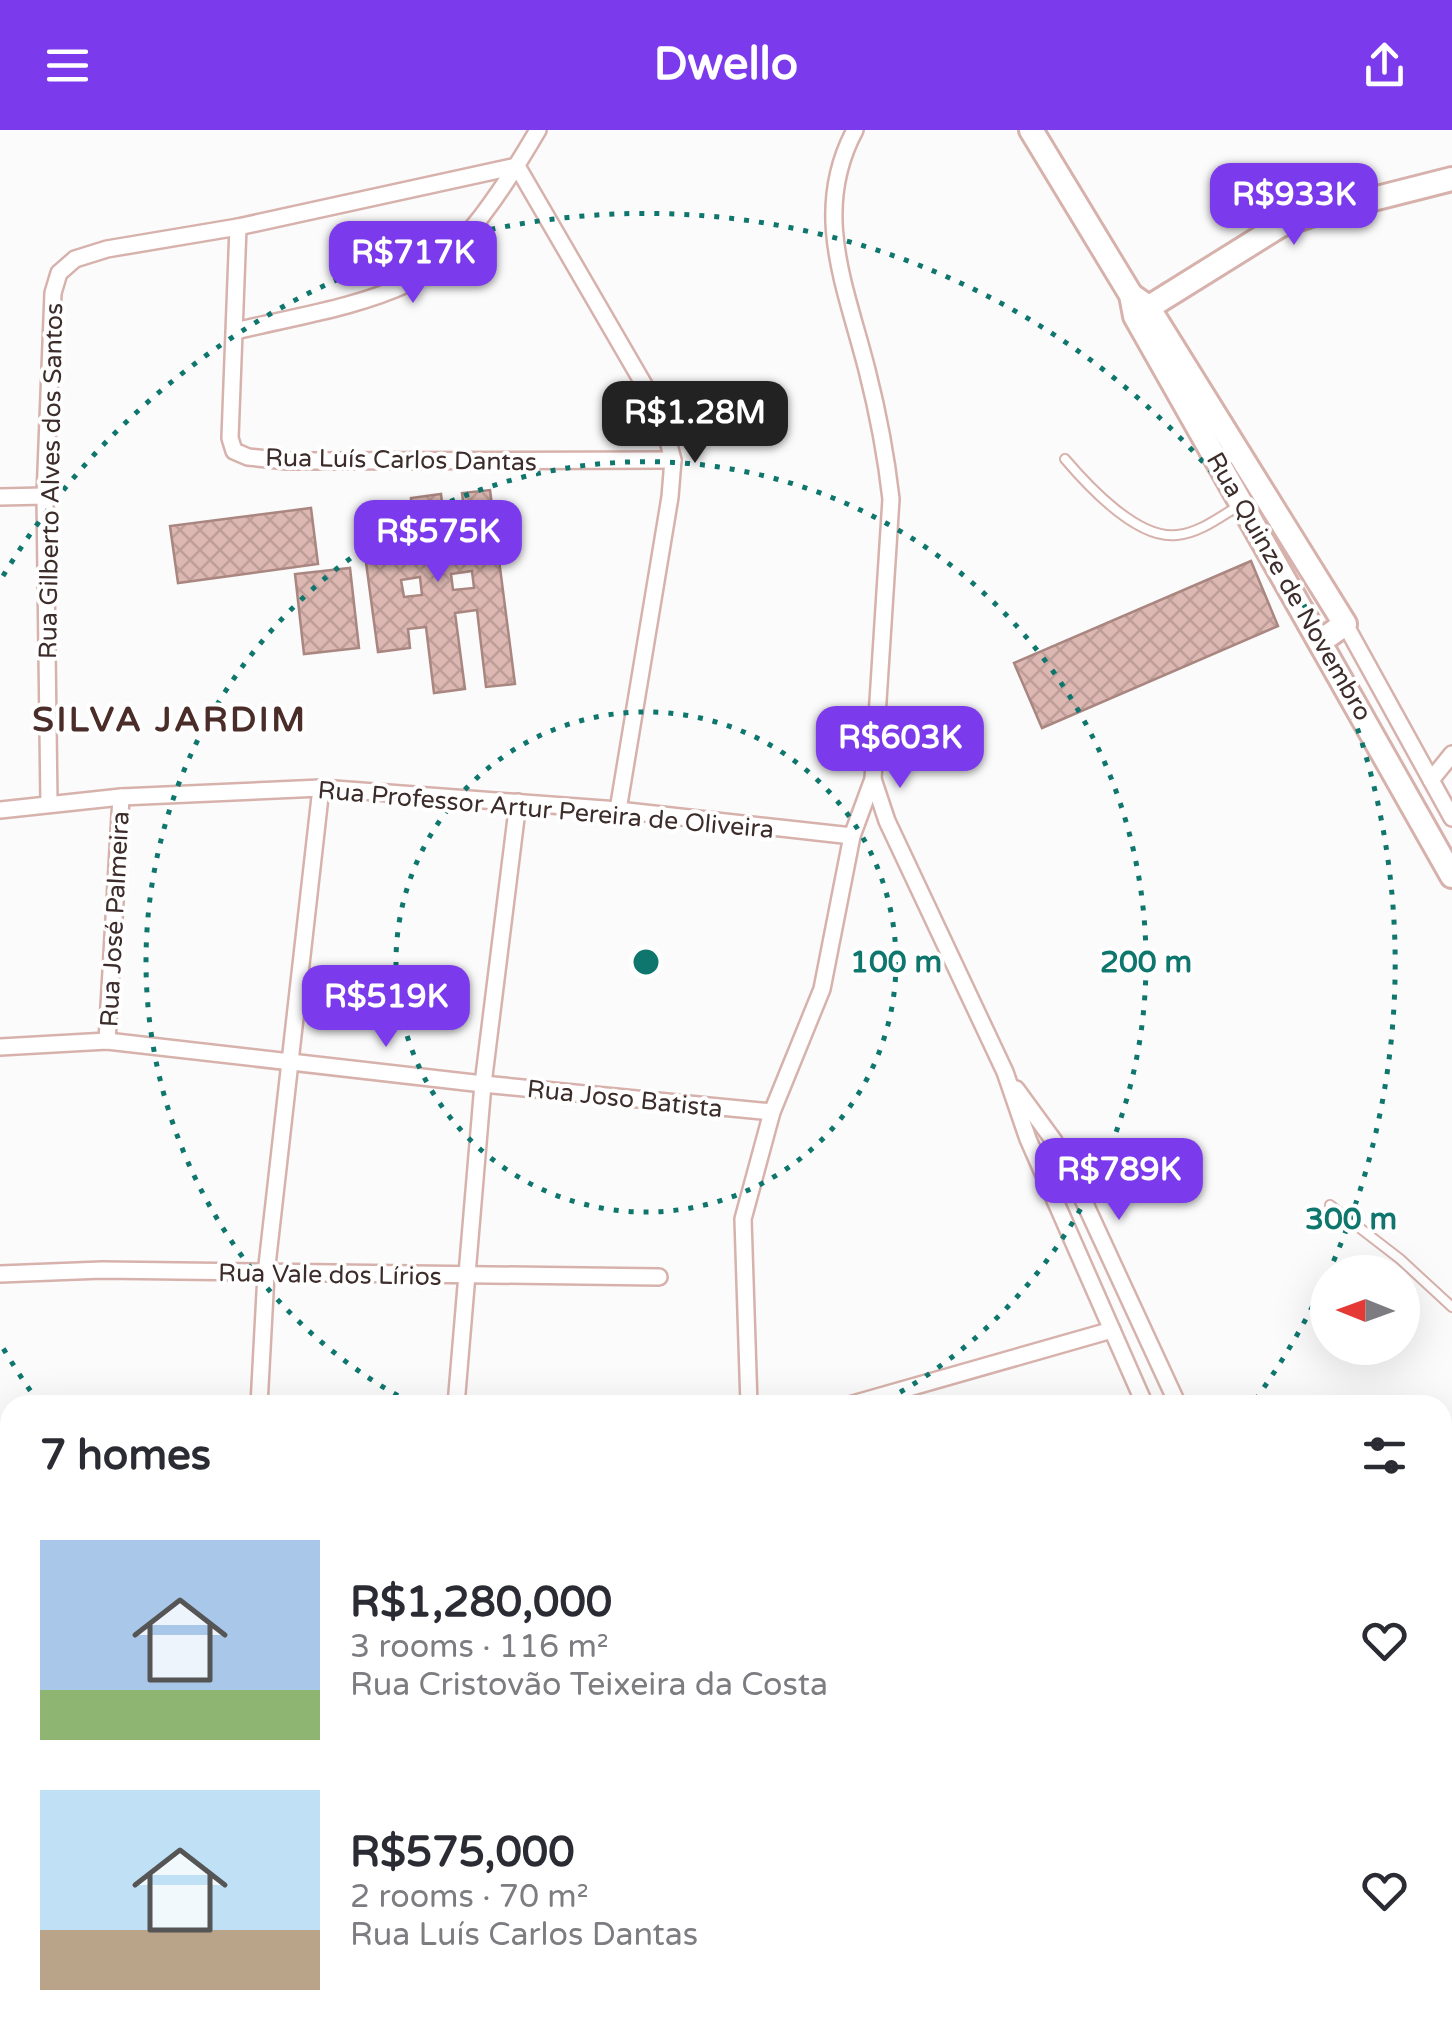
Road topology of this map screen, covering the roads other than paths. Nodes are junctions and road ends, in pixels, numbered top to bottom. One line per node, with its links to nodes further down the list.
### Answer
1 (538, 130): 4 (street)
2 (855, 130): 19 (street)
3 (1030, 130): 7 (main road, Rua Quinze de Novembro)
4 (517, 166): 6 (street, Rua Gilberto Alves dos Santos); 8 (street); 10 (street)
5 (1452, 179): 7 (main road)
6 (238, 228): 8 (street, Rua Luís Carlos Dantas); 11 (street, Rua Gilberto Alves dos Santos)
7 (1138, 306): 13 (main road, Rua Quinze de Novembro); 14 (main road, Rua Quinze de Novembro)
8 (236, 331): 10 (street, Rua Luís Carlos Dantas)
9 (1065, 459): 13 (lane)
10 (673, 460): 26 (street)
11 (45, 496): 12 (street); 24 (street, Rua Gilberto Alves dos Santos)
12 (0, 497)
13 (1243, 503): 15 (main road, Rua Quinze de Novembro)
14 (1294, 541): 15 (main road); 16 (main road, Rua Quinze de Novembro)
15 (1273, 555): 17 (main road, Rua Quinze de Novembro)
16 (1345, 624): 17 (main road); 20 (street)
17 (1322, 641): 29 (main road, Rua Quinze de Novembro)
18 (1452, 754): 20 (street)
19 (873, 779): 28 (street); 33 (street)
20 (1431, 780): 27 (street)
21 (322, 788): 22 (street, Rua Professor Artur Pereira de Oliveira); 23 (street, Rua Professor Artur Pereira de Oliveira); 32 (street)
22 (121, 797): 24 (street, Rua Professor Artur Pereira de Oliveira); 30 (street, Rua José Palmeira)
23 (518, 802): 26 (street, Rua Professor Artur Pereira de Oliveira); 34 (street)
24 (49, 804): 25 (street, Rua Professor Artur Pereira de Oliveira)
25 (0, 810)
26 (618, 810): 28 (street, Rua Professor Artur Pereira de Oliveira)
27 (1451, 811)
28 (852, 836): 35 (street)
29 (1452, 876)
30 (107, 1041): 31 (street, Rua Joso Batista); 32 (street, Rua Joso Batista)
31 (0, 1047)
32 (290, 1060): 34 (street, Rua Joso Batista); 38 (street)
33 (1004, 1072): 41 (street); 43 (street)
34 (483, 1084): 35 (street, Rua Joso Batista); 39 (street)
35 (772, 1112): 46 (street)
36 (1330, 1205): 42 (lane)
37 (0, 1274): 38 (street, Rua Vale dos Lírios)
38 (266, 1274): 39 (street, Rua Vale dos Lírios); 44 (street)
39 (466, 1276): 40 (street, Rua Vale dos Lírios); 45 (street)
40 (660, 1277)
41 (1133, 1307): 43 (street); 49 (street)
42 (1452, 1307)
43 (1109, 1324): 47 (street); 48 (street)
44 (260, 1395)
45 (457, 1395)
46 (749, 1395)
47 (882, 1395)
48 (1141, 1395)
49 (1173, 1395)
50 (0, 1556): 51 (main road)
51 (0, 1565)

